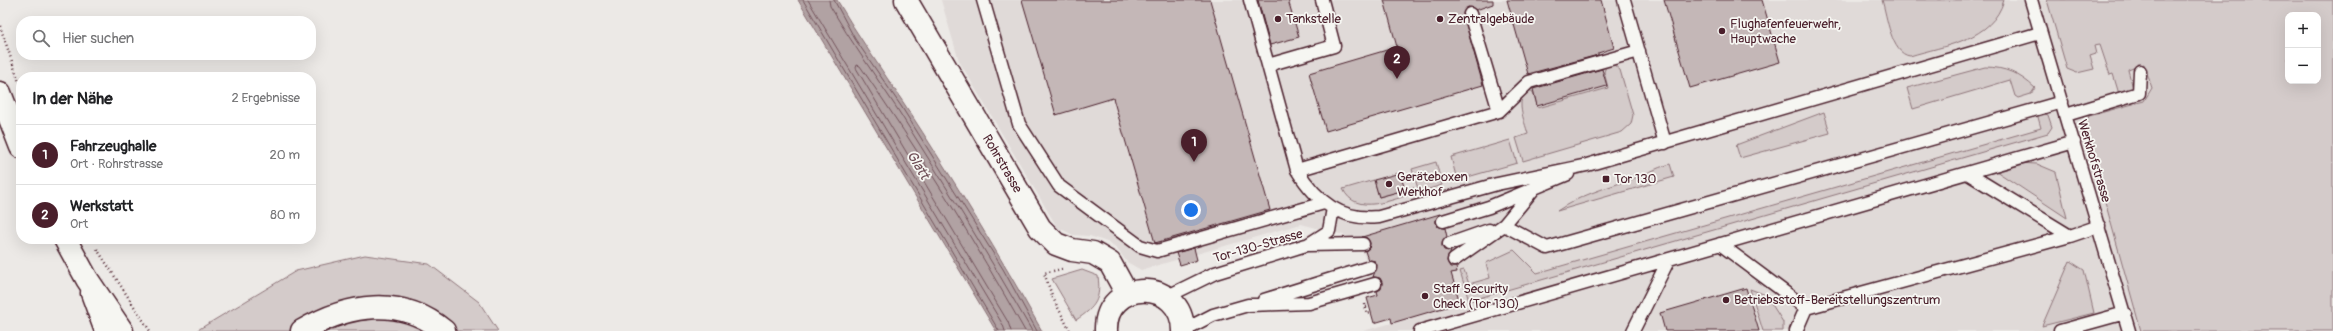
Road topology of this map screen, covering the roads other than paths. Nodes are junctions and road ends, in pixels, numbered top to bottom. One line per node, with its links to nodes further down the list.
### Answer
1 (906, 0): 38 (street, Rohrstrasse)
2 (983, 0): 23 (lane)
3 (1250, 0): 10 (lane)
4 (1322, 0): 10 (lane)
5 (1624, 0): 9 (lane)
6 (2031, 0): 8 (lane, Werkhofstrasse)
7 (1470, 14): 14 (lane)
8 (2040, 33): 13 (lane, Werkhofstrasse); 18 (lane)
9 (1639, 51): 14 (lane); 18 (lane)
10 (1268, 65): 20 (lane)
11 (2140, 71): 15 (lane)
12 (0, 93): 16 (street)
13 (2062, 102): 15 (lane, Werkhofstrasse); 25 (lane)
14 (1499, 111): 20 (lane)
15 (2066, 116): 17 (lane, Werkhofstrasse)
16 (16, 134)
17 (2074, 142): 21 (lane); 26 (lane, Werkhofstrasse)
18 (1665, 143): 19 (lane)
19 (1587, 165): 22 (lane); 23 (lane)
20 (1297, 170): 23 (lane)
21 (1967, 173): 27 (lane); 31 (lane)
22 (1534, 190): 24 (lane); 25 (lane)
23 (1329, 206): 32 (lane)
24 (1443, 221)
25 (1504, 225): 30 (lane); 34 (lane)
26 (2099, 226): 27 (lane); 42 (lane, Werkhofstrasse)
27 (2070, 236): 41 (lane)
28 (68, 244): 36 (street)
29 (1363, 244): 32 (lane, Tor-130-Strasse)
30 (1449, 244)
31 (1720, 244): 33 (lane); 41 (lane)
32 (1306, 245): 39 (lane, Tor-130-Strasse)
33 (1669, 259): 49 (lane); 50 (lane)
34 (1454, 260)
35 (1370, 267): 40 (lane)
36 (87, 279): 44 (street); 45 (street)
37 (1375, 284): 40 (lane)
38 (1127, 294): 39 (street); 48 (street)
39 (1166, 297): 43 (street)
40 (1248, 305): 43 (lane)
41 (1806, 308): 51 (lane)
42 (2125, 313): 52 (lane); 53 (lane, Werkhofstrasse)
43 (1184, 330)
44 (106, 331)
45 (122, 331)
46 (302, 331): 47 (street)
47 (444, 331)
48 (1106, 331)
49 (1420, 331)
50 (1633, 331)
51 (1796, 331)
52 (2060, 331)
53 (2129, 331)

